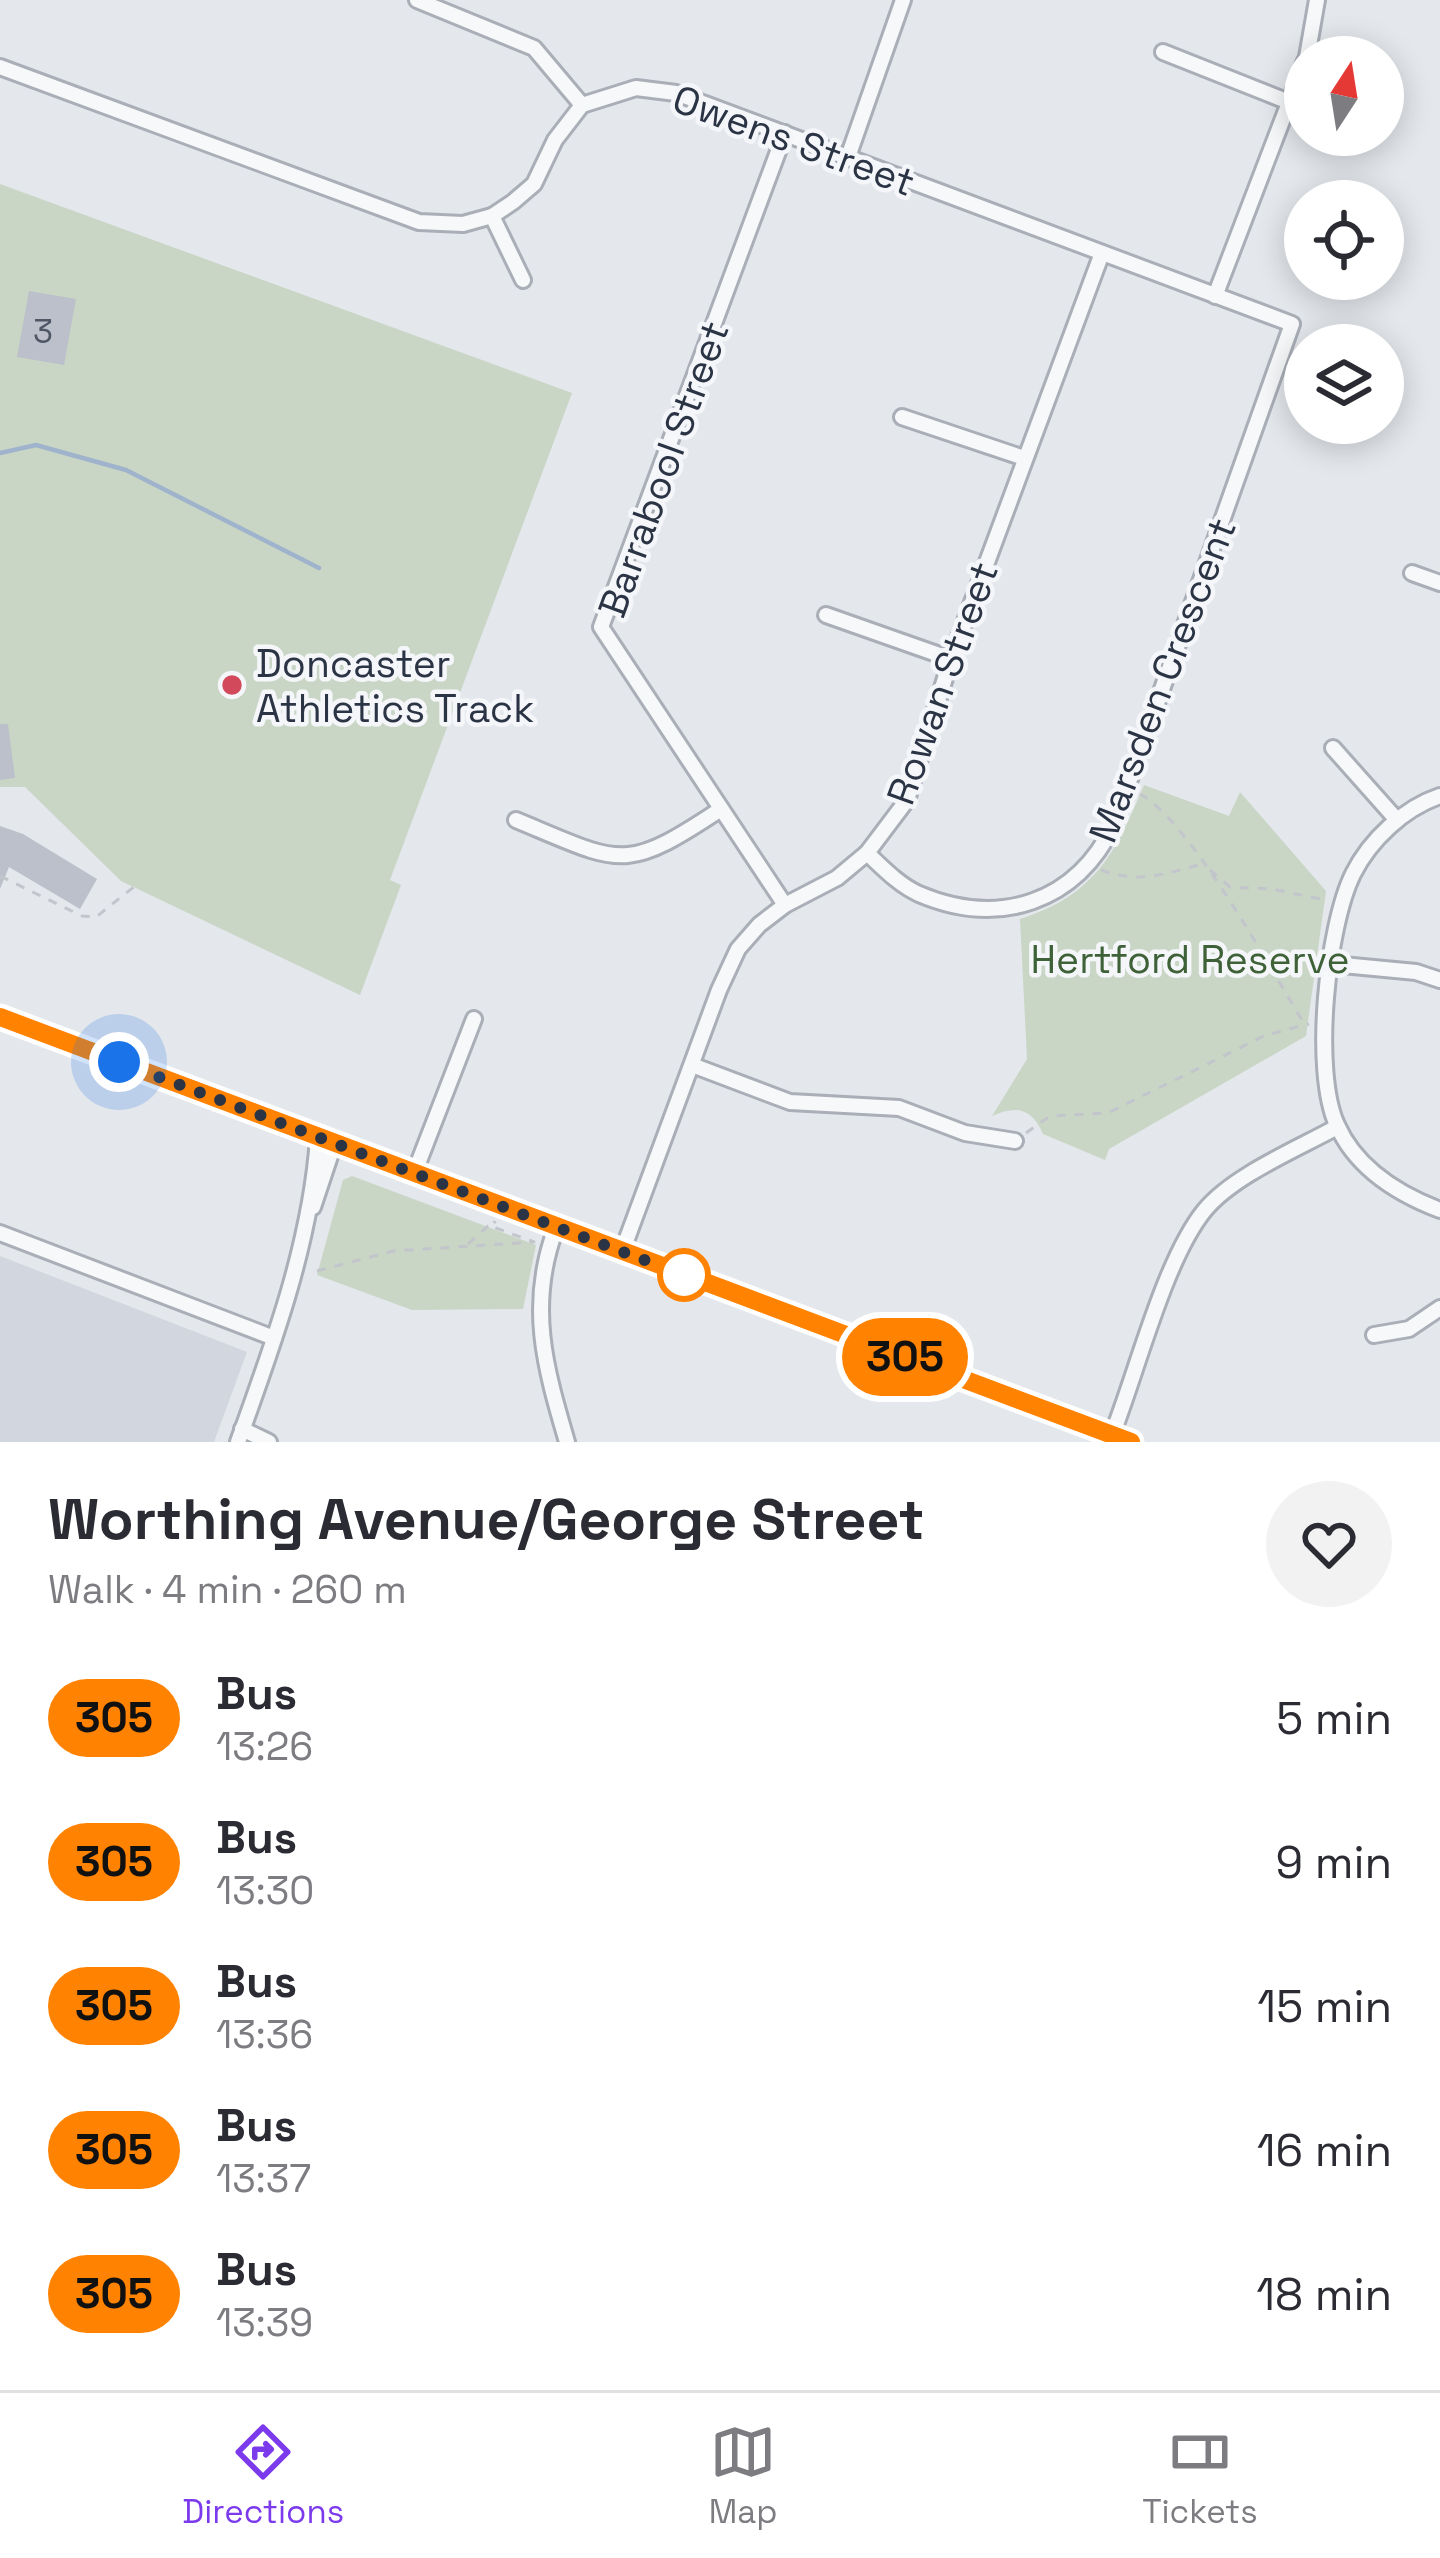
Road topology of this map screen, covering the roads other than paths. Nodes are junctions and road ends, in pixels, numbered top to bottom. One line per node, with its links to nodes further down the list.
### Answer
1 (418, 0): 8 (street)
2 (903, 0): 11 (street)
3 (1317, 0): 4 (street)
4 (1310, 36)
5 (1163, 52): 7 (street)
6 (0, 67): 12 (street)
7 (1284, 99)
8 (582, 105): 10 (street, Owens Street); 12 (street)
9 (1284, 114): 15 (street)
10 (785, 134): 11 (street, Owens Street); 26 (street, Barrabool Street)
11 (848, 157): 13 (street, Owens Street)
12 (492, 216): 14 (street)
13 (1102, 253): 15 (street, Owens Street); 19 (street, Rowan Street)
14 (523, 280)
15 (1215, 296): 16 (street, Owens Street)
16 (1292, 324)
17 (1284, 346): 29 (street, Marsden Crescent)
18 (902, 417): 19 (street)
19 (1024, 458): 23 (street, Rowan Street)
20 (1412, 573): 21 (street)
21 (1440, 583)
22 (826, 615): 23 (street)
23 (951, 659): 29 (street, Rowan Street)
24 (1333, 748): 28 (street)
25 (1440, 796): 28 (street)
26 (721, 808): 27 (street); 30 (street, Barrabool Street)
27 (516, 820)
28 (1397, 820): 31 (street)
29 (867, 853): 30 (street, Rowan Street)
30 (784, 905): 35 (street, Rowan Street)
31 (1332, 964): 32 (street); 36 (street)
32 (1440, 980)
33 (0, 1017): 37 (main road)
34 (474, 1019): 39 (street)
35 (692, 1065): 38 (street); 43 (street, Rowan Street)
36 (1337, 1127): 40 (street); 48 (street)
37 (326, 1141): 39 (main road); 46 (street)
38 (1015, 1141)
39 (414, 1174): 41 (main road)
40 (1440, 1210)
41 (561, 1230): 43 (main road); 50 (street)
42 (0, 1233): 46 (street)
43 (622, 1252): 48 (main road)
44 (1440, 1308): 45 (street)
45 (1374, 1335)
46 (274, 1338): 47 (street)
47 (240, 1438): 49 (street)
48 (1122, 1438)
49 (269, 1442)
50 (567, 1442)

